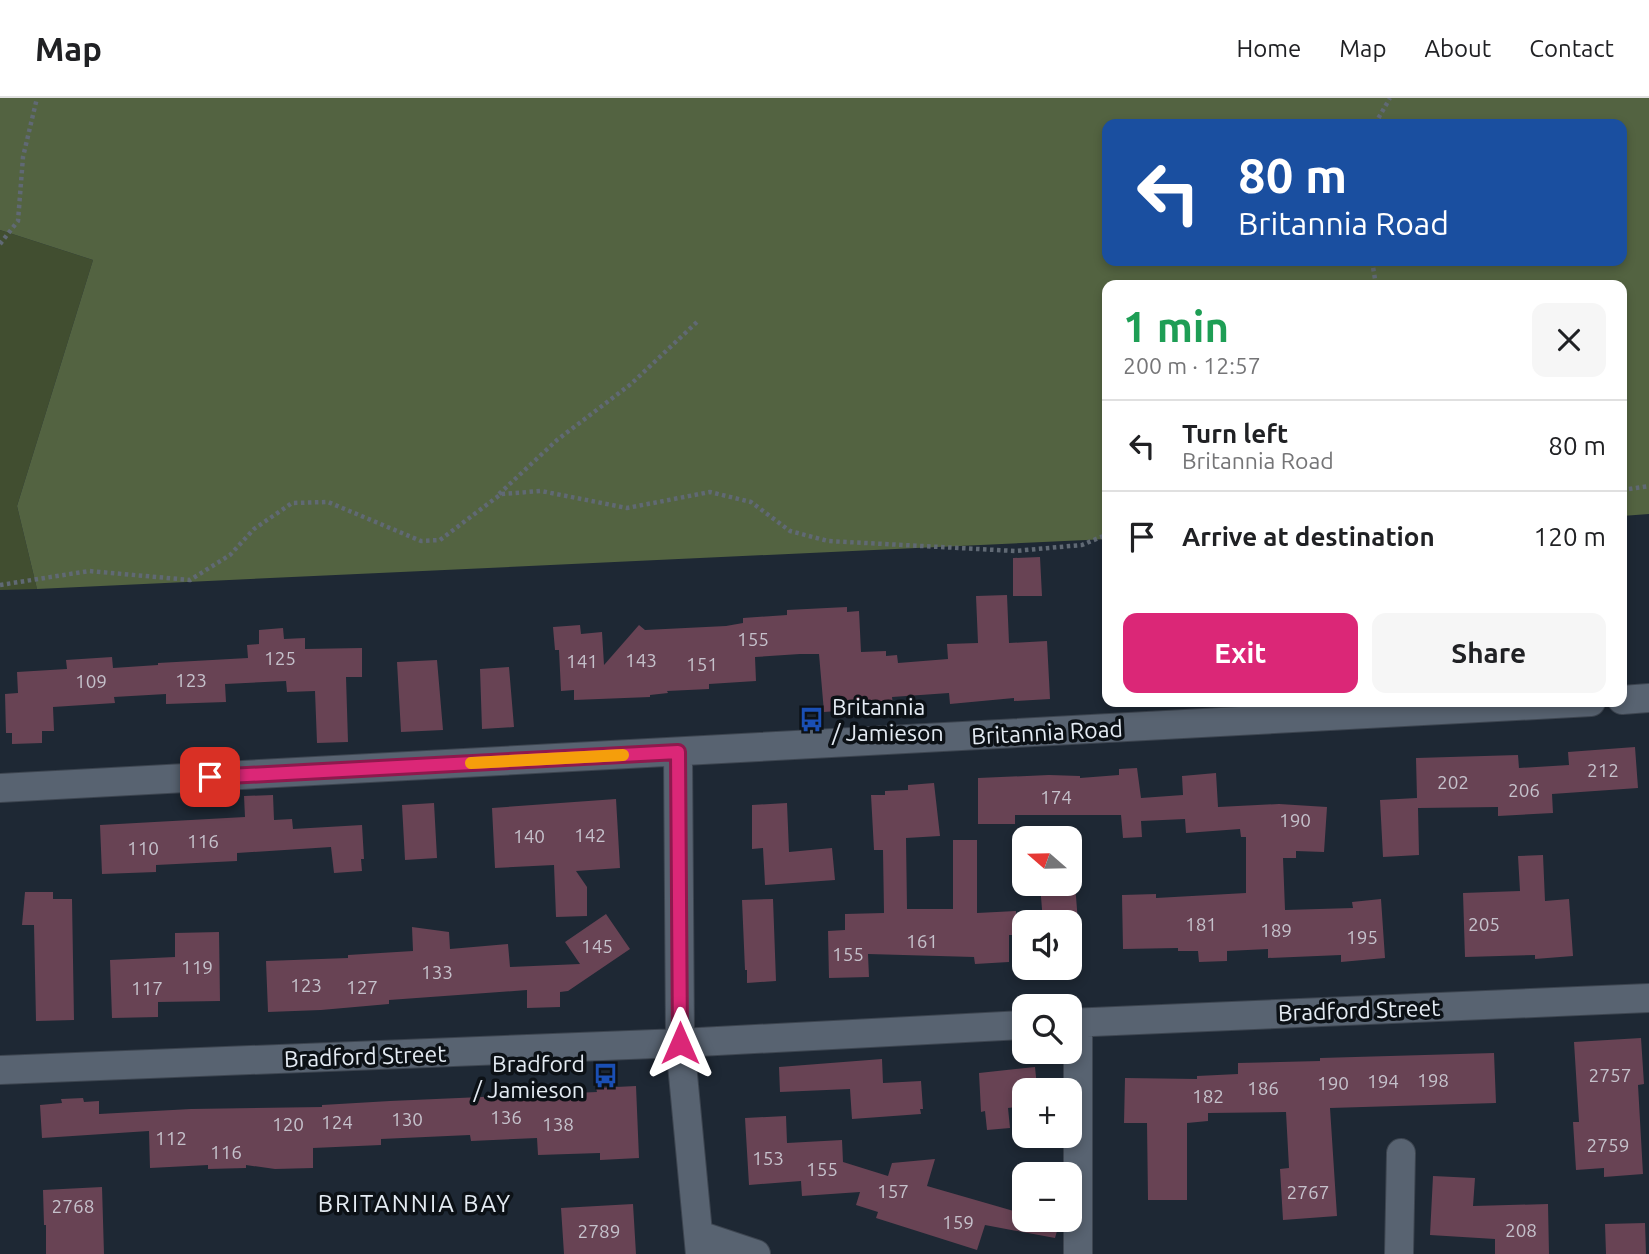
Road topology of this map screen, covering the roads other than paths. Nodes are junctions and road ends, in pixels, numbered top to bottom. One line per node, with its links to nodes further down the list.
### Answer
1 (1649, 698): 2 (street)
2 (1627, 700)
3 (1500, 707): 4 (street, Britannia Road)
4 (678, 752): 5 (street, Britannia Road); 9 (street)
5 (0, 788)
6 (1649, 998): 7 (street, Bradford Street)
7 (1082, 1022)
8 (1012, 1026): 9 (street, Bradford Street)
9 (680, 1043): 11 (street, Bradford Street); 13 (street)
10 (1074, 1064): 15 (street)
11 (0, 1070)
12 (1401, 1153): 16 (street)
13 (699, 1245): 14 (street)
14 (757, 1254)
15 (1078, 1254)
16 (1399, 1254)

